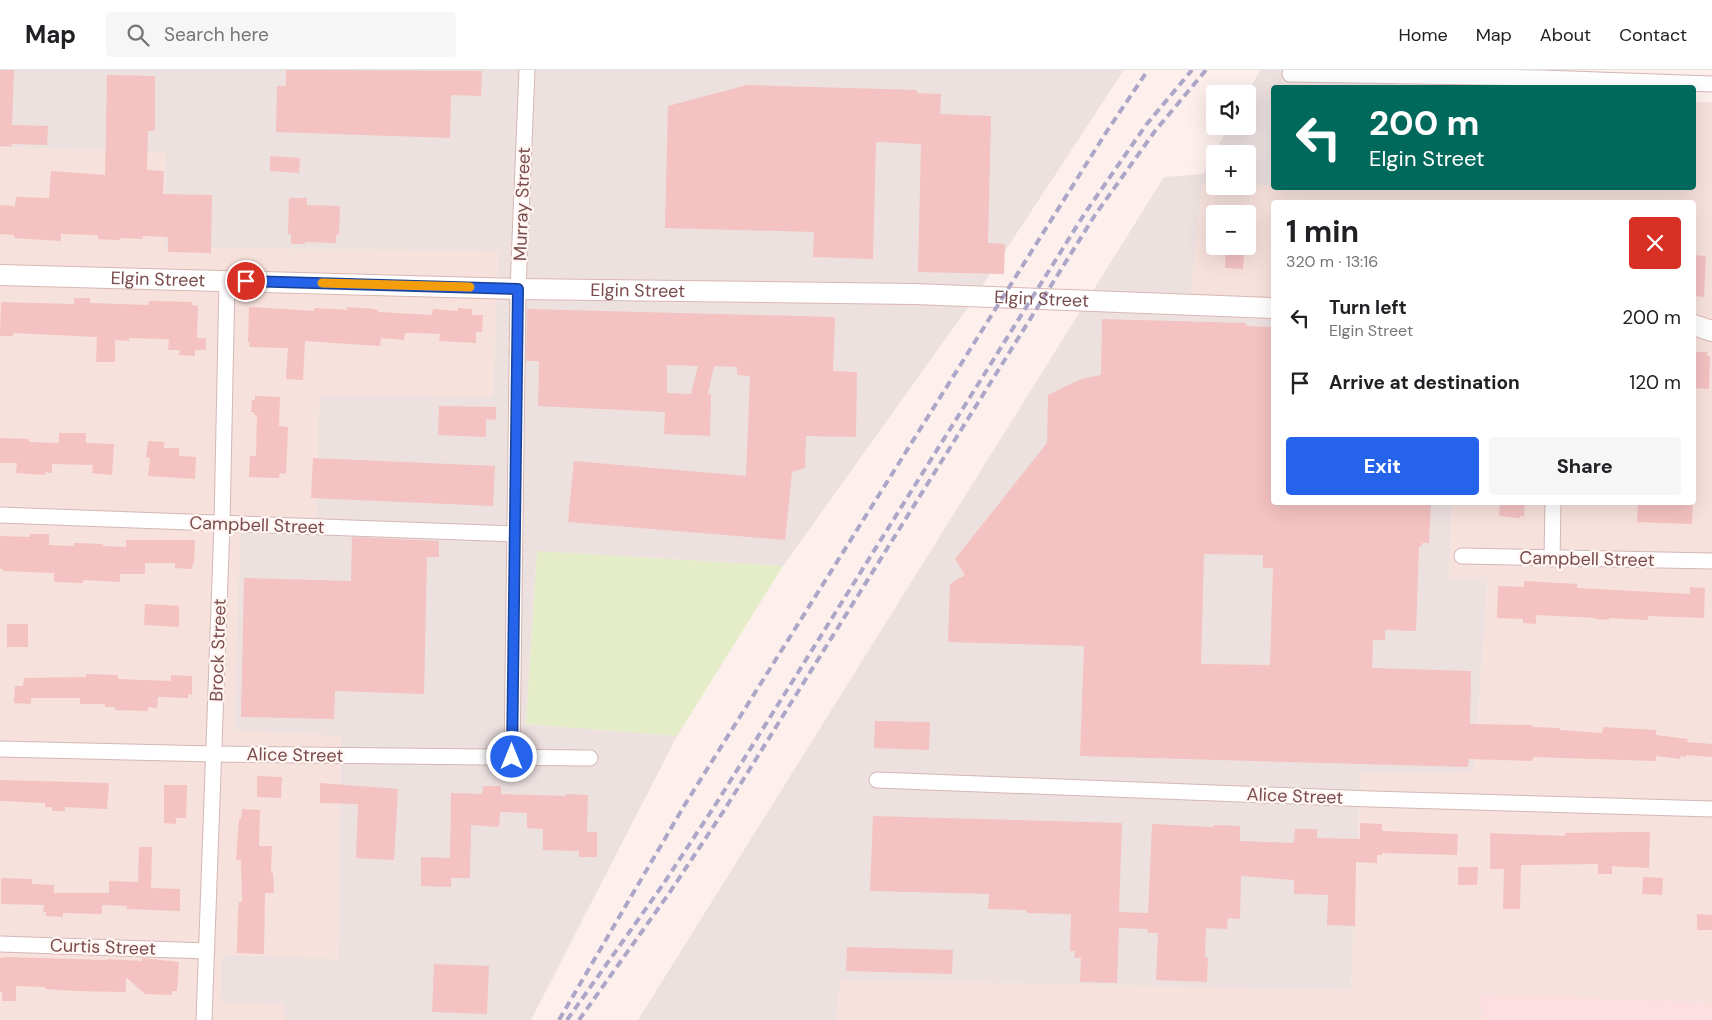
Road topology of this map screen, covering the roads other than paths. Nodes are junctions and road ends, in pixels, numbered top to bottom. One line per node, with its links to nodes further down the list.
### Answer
1 (527, 70): 8 (street, Murray Street)
2 (1290, 74): 3 (street)
3 (1542, 74): 4 (street)
4 (1668, 76): 5 (street)
5 (1712, 84)
6 (0, 275): 7 (main road, Elgin Street)
7 (227, 280): 8 (main road, Elgin Street); 16 (street, Brock Street)
8 (518, 289): 9 (main road, Elgin Street); 17 (street, Murray Street)
9 (1271, 308)
10 (1696, 321): 11 (main road)
11 (1712, 322)
12 (1696, 326): 13 (main road)
13 (1712, 331)
14 (1553, 505): 19 (street)
15 (0, 515): 16 (street, Campbell Street)
16 (222, 524): 17 (street, Campbell Street); 22 (street, Brock Street)
17 (514, 534): 23 (street, Murray Street)
18 (1462, 556): 19 (street, Campbell Street)
19 (1552, 559): 20 (street, Campbell Street)
20 (1712, 562)
21 (0, 749): 22 (street, Alice Street)
22 (214, 754): 23 (street, Alice Street); 28 (street, Brock Street)
23 (512, 757): 24 (street, Alice Street)
24 (590, 758)
25 (877, 780): 26 (street, Alice Street)
26 (1712, 809)
27 (0, 944): 28 (street, Curtis Street)
28 (207, 951): 29 (street, Brock Street)
29 (204, 1020)

